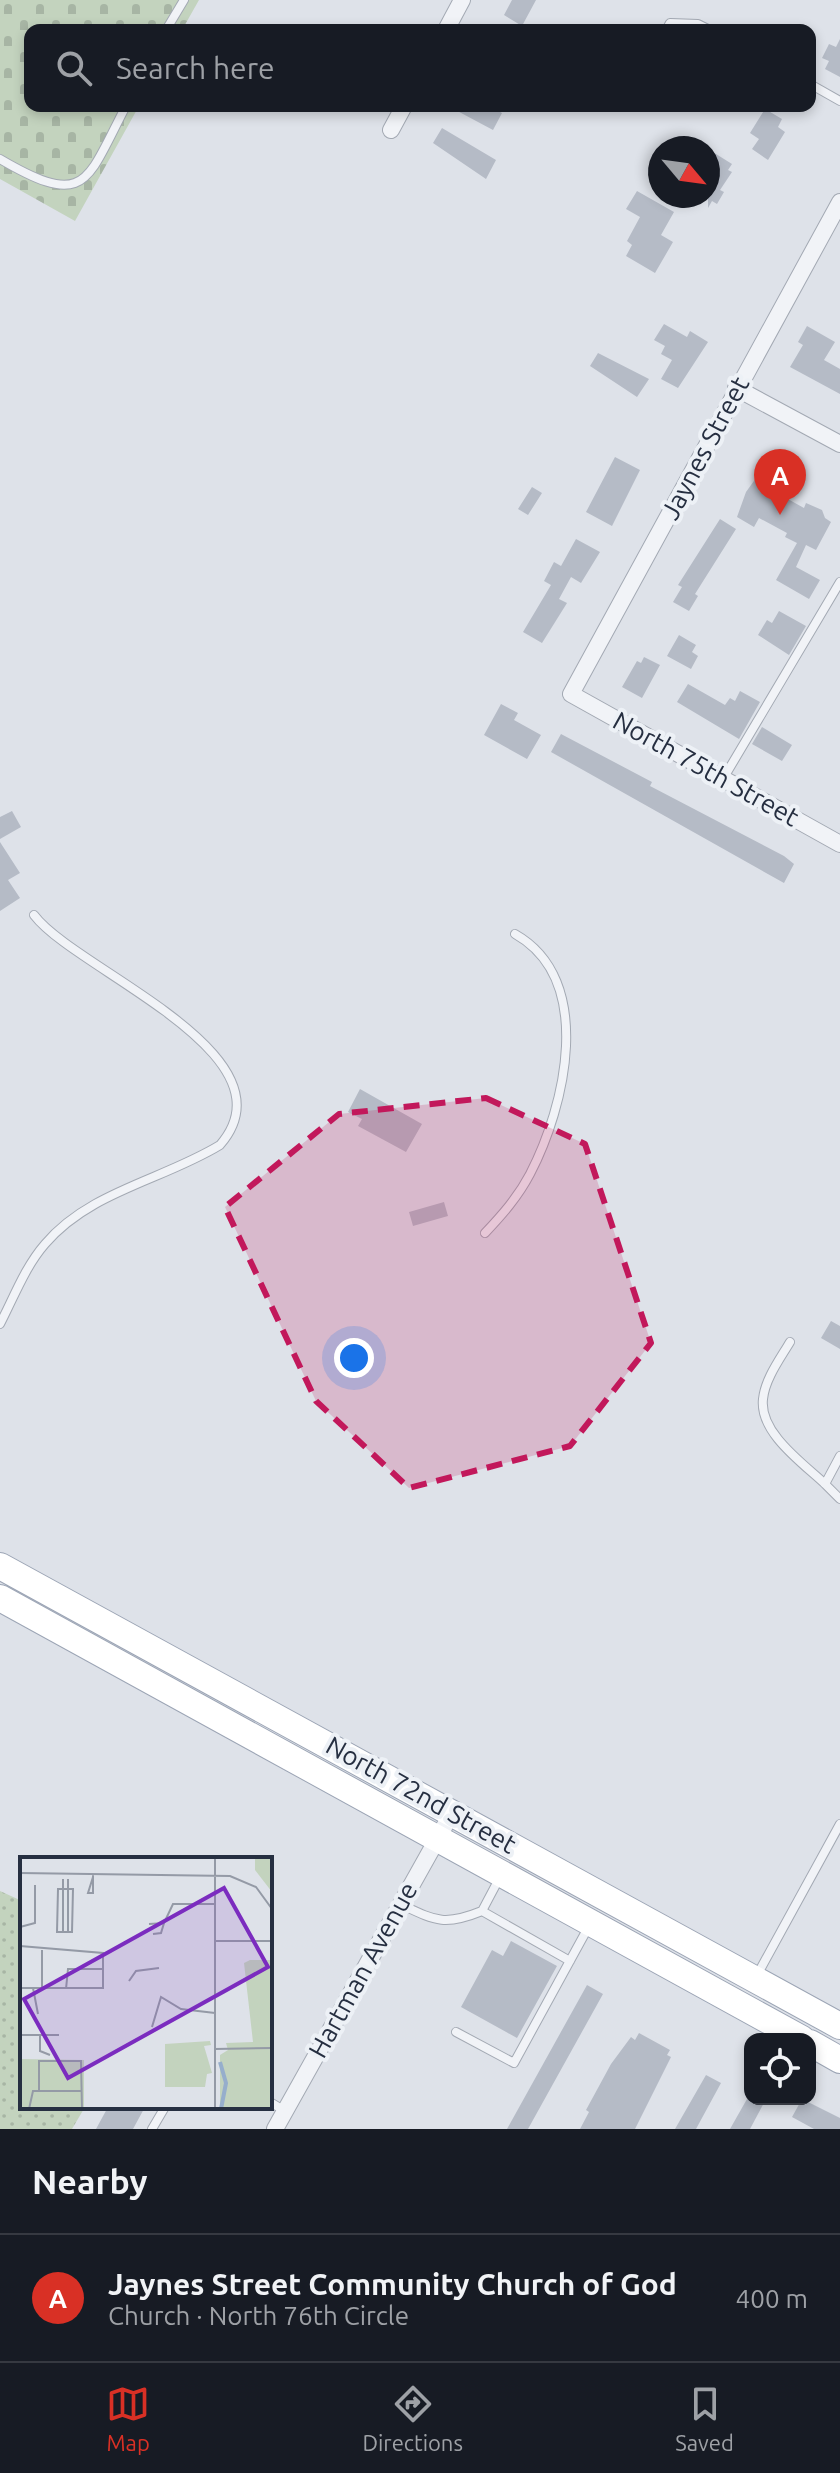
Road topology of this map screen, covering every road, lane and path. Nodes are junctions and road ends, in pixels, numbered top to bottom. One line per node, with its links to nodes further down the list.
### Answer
1 (184, 0): 3 (lane)
2 (462, 0): 4 (street)
3 (170, 24)
4 (449, 24)
5 (669, 24): 6 (lane)
6 (698, 24)
7 (816, 87): 8 (lane)
8 (840, 101)
9 (123, 112): 12 (lane)
10 (401, 112): 11 (street)
11 (391, 130)
12 (0, 159)
13 (840, 202): 14 (street, Jaynes Street)
14 (736, 388): 15 (street); 17 (street, Jaynes Street)
15 (840, 444)
16 (840, 582): 18 (lane)
17 (571, 694): 18 (street, North 75th Street)
18 (723, 779): 19 (street, North 75th Street)
19 (840, 844)
20 (34, 915): 23 (lane)
21 (515, 934): 22 (lane)
22 (485, 1233)
23 (0, 1324)
24 (790, 1342): 26 (lane)
25 (840, 1456): 26 (lane)
26 (825, 1484): 27 (lane)
27 (840, 1499)
28 (0, 1566): 30 (main road, North 72nd Street)
29 (0, 1598): 32 (main road, North 72nd Street)
30 (453, 1811): 32 (street, Hartman Avenue); 38 (main road, North 72nd Street)
31 (840, 1824): 38 (lane)
32 (438, 1837): 33 (main road, North 72nd Street); 34 (street, Hartman Avenue)
33 (502, 1872): 35 (lane); 36 (main road, North 72nd Street)
34 (400, 1904): 35 (lane); 44 (street, Hartman Avenue)
35 (482, 1911): 37 (lane)
36 (591, 1922): 37 (lane); 41 (main road, North 72nd Street)
37 (570, 1961): 40 (lane)
38 (754, 1980): 39 (main road, North 72nd Street)
39 (840, 2026)
40 (456, 2032)
41 (791, 2033)
42 (816, 2046): 43 (main road)
43 (840, 2060)
44 (277, 2107): 47 (street, Hartman Avenue)
45 (164, 2109): 46 (lane)
46 (152, 2129)
47 (275, 2129)

